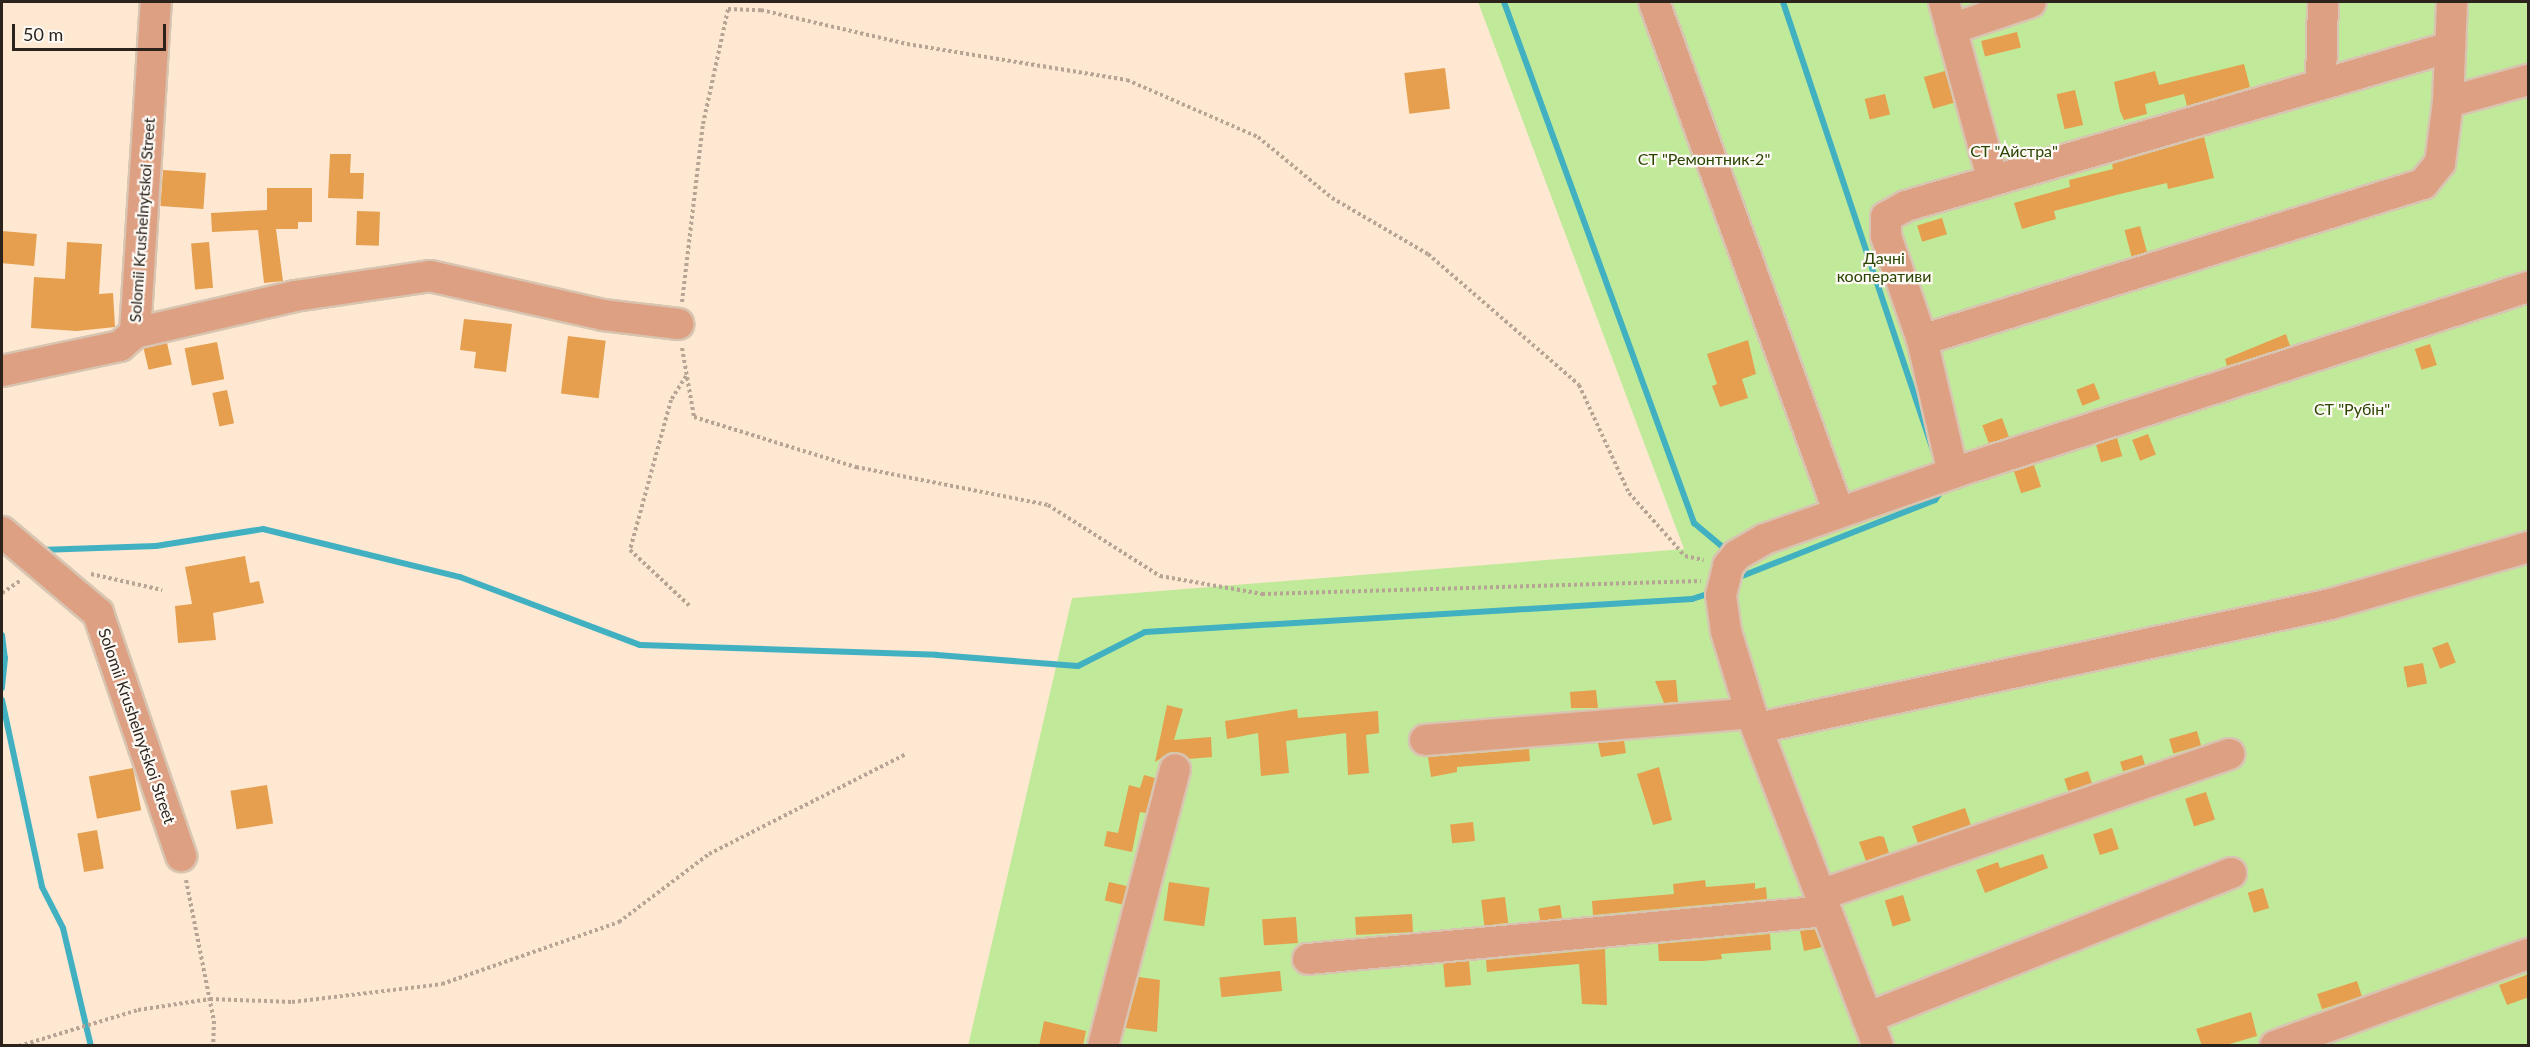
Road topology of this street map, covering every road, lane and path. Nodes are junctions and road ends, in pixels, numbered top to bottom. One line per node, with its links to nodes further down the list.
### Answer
1 (156, 2): 16 (street, Solomii Krushelnytskoi Street)
2 (745, 2): 7 (path)
3 (1654, 2): 21 (street)
4 (2031, 2): 8 (street)
5 (2323, 2): 11 (street)
6 (2452, 2): 9 (street)
7 (743, 9): 15 (path); 25 (path)
8 (1948, 15): 13 (street)
9 (2450, 47): 11 (street); 12 (street)
10 (2529, 80): 12 (street)
11 (2321, 82): 13 (street)
12 (2448, 102): 17 (street)
13 (1992, 178): 17 (street)
14 (2529, 287): 20 (street)
15 (678, 324): 16 (street); 19 (path)
16 (135, 333): 18 (street, Solomii Krushelnytskoi Street)
17 (1922, 340): 20 (street)
18 (2, 371)
19 (687, 376): 25 (path); 27 (path)
20 (1953, 473): 21 (street)
21 (1839, 513): 25 (street)
22 (4, 534): 33 (street, Solomii Krushelnytskoi Street)
23 (2529, 547): 28 (street)
24 (83, 572): 26 (path)
25 (1725, 573): 28 (street)
26 (162, 590)
27 (691, 607)
28 (1755, 720): 29 (street); 35 (street)
29 (1425, 740)
30 (906, 754): 38 (path)
31 (2229, 754): 35 (street)
32 (1175, 769): 42 (street)
33 (181, 856): 38 (path)
34 (2231, 873): 39 (street)
35 (1823, 903): 37 (street); 39 (street)
36 (2529, 954): 44 (street)
37 (1308, 959)
38 (210, 999): 40 (path); 41 (path)
39 (1867, 1018): 43 (street)
40 (19, 1046)
41 (213, 1046)
42 (1103, 1046)
43 (1878, 1046)
44 (2275, 1046)

